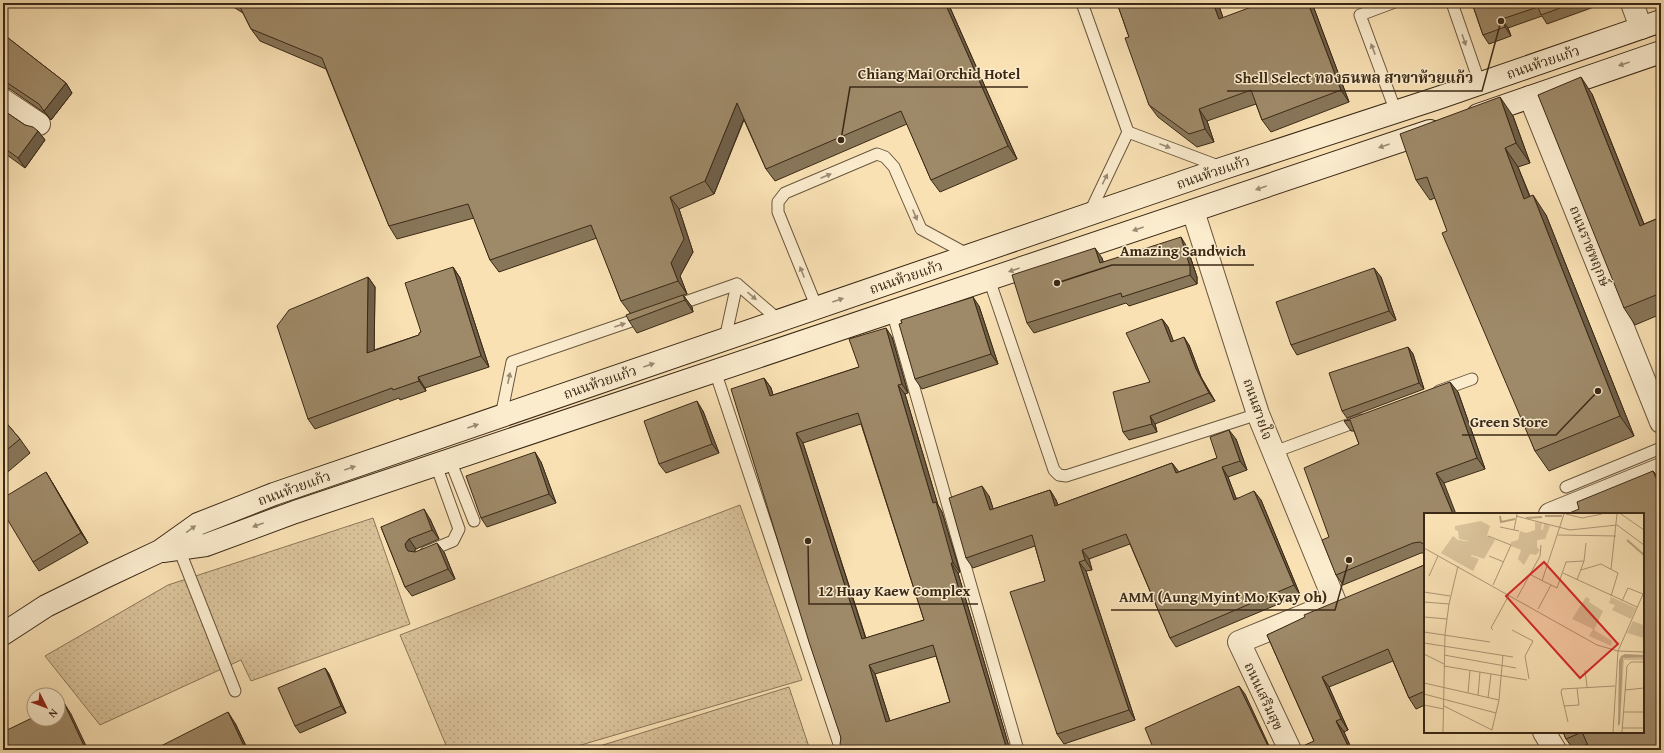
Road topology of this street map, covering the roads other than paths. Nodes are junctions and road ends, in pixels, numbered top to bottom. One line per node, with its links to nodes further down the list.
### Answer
1 (1082, 3): 13 (lane)
2 (1392, 3): 11 (lane, one-way to 2)
3 (1452, 3): 8 (lane, one-way to 8)
4 (1632, 3): 5 (main road)
5 (1651, 24): 7 (main road, ถนนห้วยแก้ว)
6 (1661, 52): 9 (main road, ถนนห้วยแก้ว, one-way to 9)
7 (1521, 70): 8 (main road, ถนนห้วยแก้ว); 9 (main road, ถนนราชพฤกษ์)
8 (1480, 84): 11 (main road, ถนนห้วยแก้ว)
9 (1530, 97): 15 (main road, ถนนห้วยแก้ว, one-way to 15); 30 (main road, ถนนราชพฤกษ์)
10 (3, 100): 12 (main road)
11 (1396, 112): 14 (main road, ถนนห้วยแก้ว)
12 (39, 124)
13 (1128, 132): 14 (lane, one-way to 14); 16 (lane, one-way to 13)
14 (1224, 168): 16 (main road, ถนนห้วยแก้ว)
15 (1193, 210): 18 (main road, ถนนห้วยแก้ว, one-way to 18); 27 (main road, ถนนสายใจ)
16 (1089, 215): 17 (main road, ถนนห้วยแก้ว)
17 (970, 255): 20 (main road, ถนนห้วยแก้ว, one-way to 17); 20 (lane, one-way to 17)
18 (989, 279): 21 (main road, ถนนห้วยแก้ว); 27 (lane)
19 (737, 284): 22 (lane, one-way to 22); 23 (lane); 28 (lane, one-way to 19)
20 (817, 308): 22 (main road, ถนนห้วยแก้ว)
21 (892, 311): 24 (main road, ถนนห้วยแก้ว); 46 (lane)
22 (780, 321): 23 (main road, ถนนห้วยแก้ว)
23 (725, 339): 28 (main road, ถนนห้วยแก้ว, one-way to 23)
24 (715, 371): 33 (main road, ถนนห้วยแก้ว); 45 (lane)
25 (1472, 379): 26 (lane)
26 (1428, 395)
27 (1258, 414): 32 (main road, ถนนสายใจ)
28 (501, 416): 38 (main road, ถนนห้วยแก้ว, one-way to 28)
29 (1369, 417): 32 (lane)
30 (1661, 422)
31 (1661, 448): 35 (lane)
32 (1274, 452): 41 (main road, ถนนสายใจ)
33 (443, 462): 37 (lane); 38 (main road, ถนนห้วยแก้ว, one-way to 38); 39 (lane)
34 (1661, 470): 36 (main road)
35 (1566, 487)
36 (1553, 513)
37 (474, 521)
38 (169, 550): 42 (main road, ถนนห้วยแก้ว); 43 (lane)
39 (419, 555)
40 (1356, 594): 41 (main road)
41 (1335, 602): 47 (main road, ถนนเสริมสุข)
42 (3, 634)
43 (236, 691)
44 (1545, 733): 48 (main road)
45 (841, 750)
46 (1018, 750)
47 (1290, 750)
48 (1555, 750)

